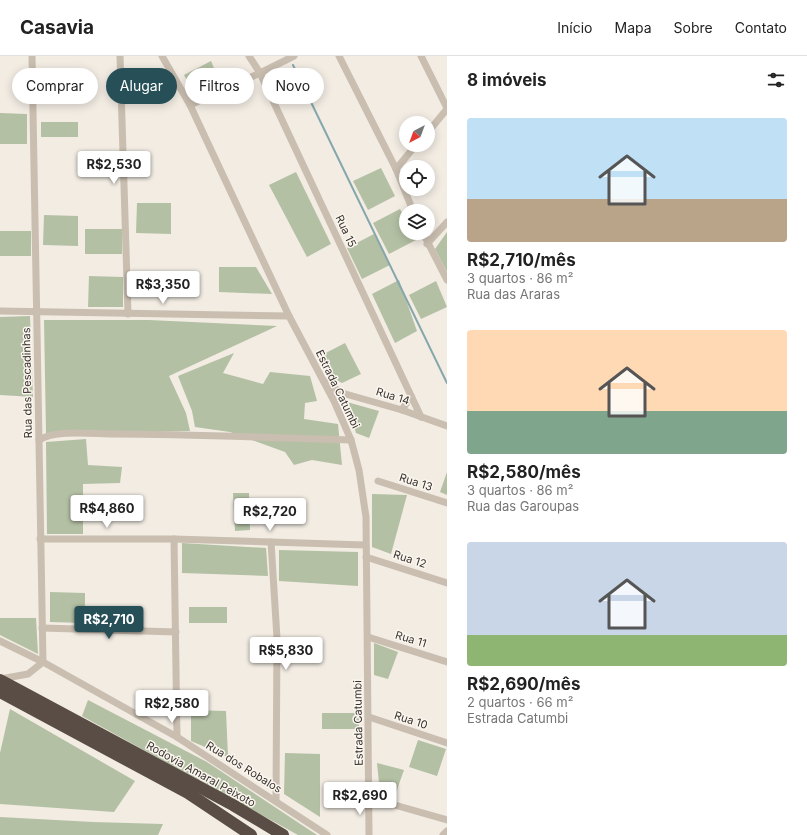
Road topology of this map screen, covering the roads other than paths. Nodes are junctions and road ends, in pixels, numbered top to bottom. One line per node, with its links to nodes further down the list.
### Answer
1 (32, 56): 20 (street, Rua das Pescadinhas)
2 (120, 56): 21 (street)
3 (162, 56): 9 (street, Estrada Catumbi)
4 (250, 56): 8 (street, Rua 15)
5 (294, 56): 8 (street)
6 (339, 56): 13 (street)
7 (421, 56): 10 (street)
8 (260, 74): 9 (street); 25 (street, Rua 15)
9 (190, 105): 22 (street, Estrada Catumbi)
10 (447, 109): 11 (street)
11 (435, 124)
12 (410, 152): 13 (street)
13 (396, 169): 14 (street)
14 (411, 204)
15 (447, 222): 17 (street)
16 (426, 240): 17 (street)
17 (427, 244): 18 (street)
18 (447, 280)
19 (0, 311): 20 (street)
20 (37, 311): 21 (street); 30 (street, Rua das Pescadinhas)
21 (128, 314): 22 (street)
22 (289, 316): 23 (street, Estrada Catumbi)
23 (323, 380): 24 (street, Rua 14); 26 (street, Estrada Catumbi)
24 (342, 393): 26 (street); 27 (street, Rua 14)
25 (411, 396): 27 (street); 28 (street, Rua 15)
26 (334, 401): 31 (street, Estrada Catumbi)
27 (402, 410): 28 (street, Rua 14)
28 (421, 417): 29 (street, Rua 14)
29 (447, 426)
30 (39, 440): 31 (street); 34 (street, Rua das Pescadinhas)
31 (351, 440): 37 (street, Estrada Catumbi)
32 (378, 481): 33 (street, Rua 13)
33 (447, 504)
34 (40, 539): 35 (street); 40 (street, Rua das Pescadinhas)
35 (174, 539): 36 (street); 41 (street)
36 (271, 542): 37 (street); 52 (street)
37 (365, 545): 38 (street, Estrada Catumbi)
38 (366, 557): 39 (street, Rua 12); 42 (street, Estrada Catumbi)
39 (447, 583)
40 (42, 628): 41 (street); 44 (street, Rua das Pescadinhas)
41 (176, 632): 49 (street)
42 (368, 637): 45 (street, Rua 11); 48 (street, Estrada Catumbi)
43 (0, 641): 44 (street, Rua dos Robalos)
44 (42, 662): 46 (street); 49 (street, Rua dos Robalos)
45 (447, 662)
46 (0, 679): 56 (highway, Rodovia Amaral Peixoto)
47 (0, 692): 55 (highway)
48 (369, 717): 50 (street, Rua 10); 51 (street, Estrada Catumbi)
49 (177, 737): 52 (street, Rua dos Robalos)
50 (447, 743)
51 (370, 798): 53 (street); 58 (street, Estrada Catumbi)
52 (276, 800): 57 (street, Rua dos Robalos)
53 (447, 820)
54 (447, 832): 59 (street)
55 (251, 835)
56 (283, 835)
57 (327, 835)
58 (369, 835)
59 (443, 835)

